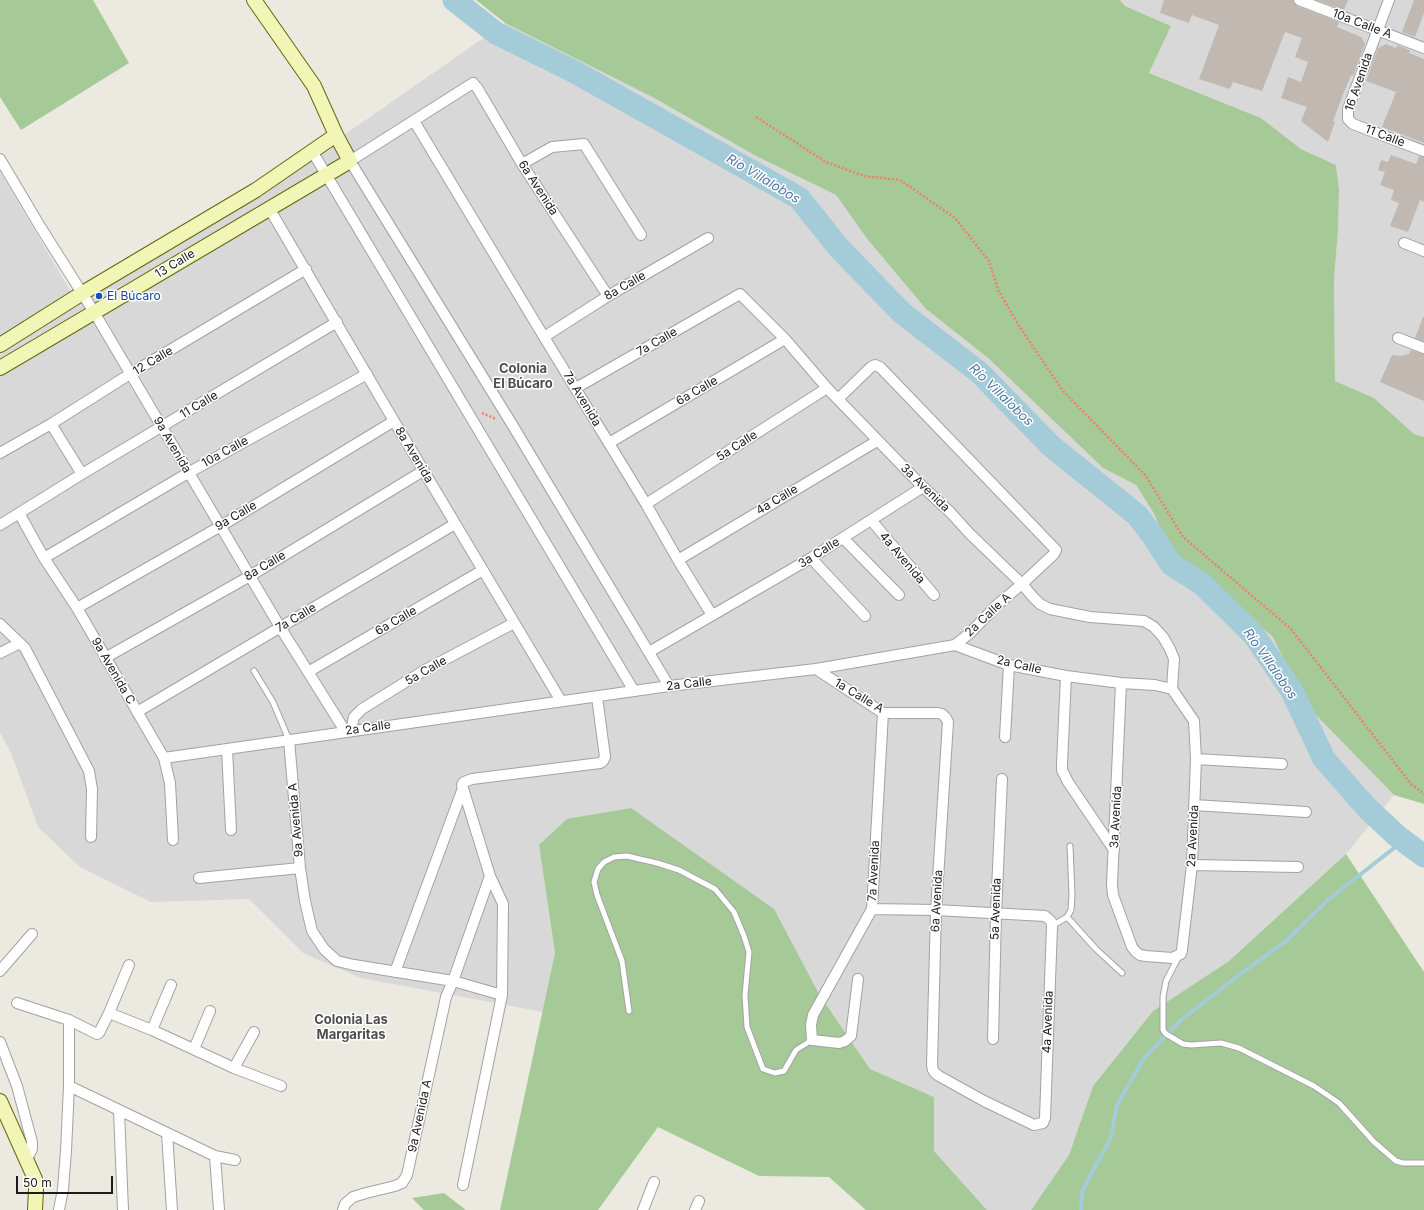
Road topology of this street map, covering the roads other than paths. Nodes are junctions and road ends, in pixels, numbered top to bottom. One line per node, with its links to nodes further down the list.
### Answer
1 (254, 0): 8 (main road)
2 (1299, 0): 4 (street, 10a Calle A)
3 (1389, 0): 4 (street, 16 Avenida)
4 (1378, 30): 5 (street, 10a Calle A); 6 (street, 16 Avenida)
5 (1424, 48)
6 (1348, 119): 10 (street, 11 Calle)
7 (414, 121): 12 (street); 13 (street, 6a Avenida); 26 (street, 7a Avenida)
8 (336, 135): 9 (main road, 13 Calle); 12 (main road)
9 (312, 151): 14 (street); 21 (main road, 13 Calle)
10 (1424, 151)
11 (0, 159): 21 (street, 9a Avenida)
12 (350, 161): 14 (main road, 13 Calle); 70 (street)
13 (522, 164): 16 (street); 23 (street, 6a Avenida)
14 (327, 174): 15 (main road, 13 Calle); 81 (street)
15 (270, 208): 20 (street, 8a Avenida); 24 (main road, 13 Calle)
16 (641, 235)
17 (708, 238): 23 (street, 8a Calle)
18 (1404, 243): 19 (street)
19 (1424, 251)
20 (306, 269): 25 (street, 8a Avenida); 32 (street, 12 Calle)
21 (81, 294): 24 (street, 9a Avenida); 29 (main road, 13 Calle)
22 (738, 295): 28 (street, 3a Avenida); 34 (street, 7a Calle)
23 (608, 296): 26 (street, 8a Calle)
24 (94, 312): 31 (main road, 13 Calle); 32 (street, 9a Avenida)
25 (337, 322): 33 (street, 8a Avenida); 39 (street, 11 Calle)
26 (544, 337): 34 (street, 7a Avenida)
27 (1398, 338): 30 (street)
28 (785, 339): 35 (street, 3a Avenida); 41 (street, 6a Calle)
29 (0, 345)
30 (1424, 348)
31 (0, 368)
32 (130, 374): 38 (street, 12 Calle); 39 (street, 9a Avenida)
33 (367, 374): 37 (street, 8a Avenida); 44 (street, 10a Calle)
34 (576, 388): 41 (street, 7a Avenida)
35 (827, 388): 36 (street, 3a Avenida); 47 (street, 5a Calle)
36 (838, 399): 40 (street, 3a Avenida); 59 (street, 2a Calle A)
37 (394, 421): 43 (street, 8a Avenida); 52 (street, 9a Calle)
38 (51, 424): 42 (street, 12 Calle); 45 (street)
39 (162, 427): 44 (street, 9a Avenida); 45 (street, 11 Calle)
40 (877, 441): 46 (street, 3a Avenida); 56 (street, 4a Calle)
41 (609, 443): 47 (street, 7a Avenida)
42 (0, 453)
43 (423, 471): 50 (street, 8a Avenida); 58 (street, 8a Calle)
44 (188, 473): 52 (street, 9a Avenida); 54 (street, 10a Calle)
45 (82, 474): 48 (street, 11 Calle)
46 (923, 487): 49 (street, 3a Calle); 59 (street, 3a Avenida)
47 (646, 504): 56 (street, 7a Avenida)
48 (20, 513): 51 (street, 11 Calle); 54 (street, 9a Avenida C)
49 (871, 520): 53 (street, 3a Calle); 61 (street, 4a Avenida)
50 (455, 524): 57 (street, 8a Avenida); 67 (street, 7a Calle)
51 (0, 525)
52 (220, 526): 58 (street, 9a Avenida); 62 (street, 9a Calle)
53 (843, 538): 55 (street, 3a Calle); 60 (street)
54 (44, 558): 62 (street, 9a Avenida C)
55 (812, 558): 63 (street, 3a Calle); 64 (street)
56 (678, 560): 63 (street, 7a Avenida)
57 (483, 570): 65 (street, 8a Avenida); 76 (street, 6a Calle)
58 (250, 576): 67 (street, 9a Avenida); 72 (street, 8a Calle)
59 (1022, 584): 69 (street, 2a Calle A); 80 (street, 3a Avenida)
60 (899, 595)
61 (934, 595)
62 (77, 608): 72 (street, 9a Avenida C)
63 (712, 615): 70 (street, 3a Calle)
64 (865, 616)
65 (514, 623): 83 (street, 8a Avenida); 87 (street, 5a Calle)
66 (0, 624): 68 (street)
67 (280, 627): 76 (street, 9a Avenida); 84 (street, 7a Calle)
68 (20, 643): 71 (street); 99 (street)
69 (954, 646): 73 (street, 2a Calle); 74 (street, 2a Calle)
70 (649, 652): 79 (street)
71 (0, 653)
72 (105, 658): 84 (street, 9a Avenida C)
73 (1008, 665): 77 (street, 2a Calle); 88 (street)
74 (816, 669): 79 (street, 2a Calle); 85 (street, 1a Calle A)
75 (254, 671): 89 (lane)
76 (308, 672): 87 (street, 9a Avenida)
77 (1066, 676): 78 (street, 2a Calle); 102 (street)
78 (1122, 684): 80 (street, 2a Calle); 102 (street, 3a Avenida)
79 (670, 686): 81 (street, 2a Calle)
80 (1172, 689): 92 (street, 2a Avenida)
81 (634, 691): 82 (street, 2a Calle)
82 (597, 697): 83 (street, 2a Calle); 95 (street)
83 (561, 701): 87 (street, 2a Calle)
84 (137, 712): 91 (street, 9a Avenida C)
85 (883, 713): 86 (street, 1a Calle A); 108 (street, 7a Avenida)
86 (948, 722): 109 (street, 6a Avenida)
87 (348, 731): 89 (street, 2a Calle)
88 (1005, 737)
89 (289, 740): 90 (street, 2a Calle); 105 (street, 9a Avenida A)
90 (227, 749): 91 (street, 2a Calle); 98 (street)
91 (164, 758): 100 (street, 9a Avenida C)
92 (1196, 759): 93 (street); 96 (street, 2a Avenida)
93 (1282, 764)
94 (1002, 778): 110 (street, 5a Avenida)
95 (463, 788): 106 (street); 117 (street)
96 (1194, 805): 97 (street); 103 (street, 2a Avenida)
97 (1306, 812)
98 (231, 830)
99 (91, 837)
100 (173, 840)
101 (1070, 846): 111 (lane)
102 (1114, 850): 114 (street, 3a Avenida)
103 (1192, 865): 104 (street); 114 (street, 2a Avenida)
104 (1298, 867)
105 (300, 868): 107 (street); 117 (street, 9a Avenida A)
106 (490, 876): 120 (street, 9a Avenida A); 122 (street)
107 (199, 878)
108 (872, 909): 109 (street); 131 (street, 7a Avenida)
109 (936, 910): 110 (street); 139 (street, 6a Avenida)
110 (996, 913): 112 (street); 130 (street, 5a Avenida)
111 (1067, 917): 112 (lane); 118 (lane)
112 (1052, 926): 139 (street, 4a Avenida)
113 (32, 934): 116 (street)
114 (1182, 952): 144 (lane)
115 (129, 965): 126 (street)
116 (0, 971)
117 (395, 972): 120 (street)
118 (1122, 973)
119 (858, 979): 131 (street)
120 (453, 981): 122 (street); 153 (street, 9a Avenida A)
121 (171, 985): 128 (street)
122 (502, 994): 146 (street)
123 (17, 1003): 127 (street)
124 (210, 1011): 133 (street)
125 (629, 1011): 131 (lane)
126 (109, 1013): 127 (street); 128 (street)
127 (69, 1020): 135 (street)
128 (152, 1030): 133 (street)
129 (254, 1032): 134 (street)
130 (993, 1039)
131 (812, 1040)
132 (0, 1042): 142 (street)
133 (194, 1049): 134 (street)
134 (234, 1068): 136 (street)
135 (69, 1086): 138 (street); 149 (street)
136 (281, 1086)
137 (0, 1101): 142 (main road)
138 (119, 1111): 140 (street); 150 (street)
139 (1045, 1118)
140 (167, 1133): 141 (street); 151 (street)
141 (215, 1156): 143 (street); 152 (street)
142 (25, 1157): 148 (main road)
143 (234, 1160)
144 (1424, 1163)
145 (654, 1182): 154 (street)
146 (464, 1185)
147 (699, 1200): 155 (street)
148 (35, 1210)
149 (59, 1210)
150 (123, 1210)
151 (172, 1210)
152 (219, 1210)
153 (342, 1210)
154 (643, 1210)
155 (695, 1210)

